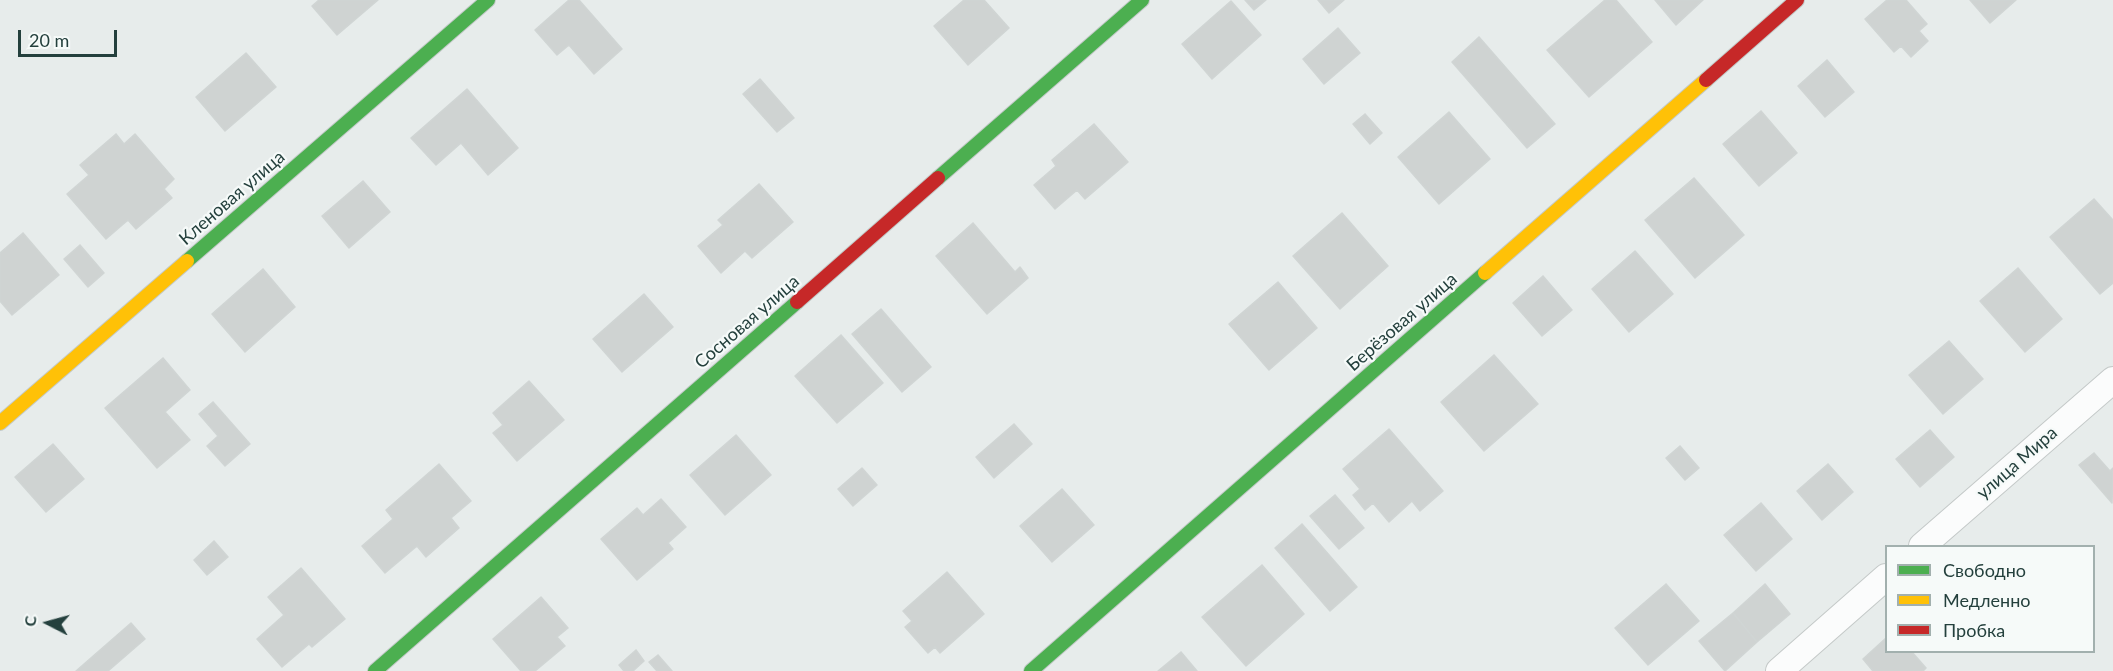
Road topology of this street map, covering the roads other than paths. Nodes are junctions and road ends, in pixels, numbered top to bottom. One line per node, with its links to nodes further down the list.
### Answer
1 (488, 0): 5 (street, Кленовая улица)
2 (1142, 0): 8 (street, Сосновая улица)
3 (1797, 0): 9 (street, Берёзовая улица)
4 (2113, 380): 6 (street, улица Мира)
5 (0, 423)
6 (1923, 545)
7 (1885, 579): 10 (street)
8 (375, 671)
9 (1031, 671)
10 (1779, 671)

